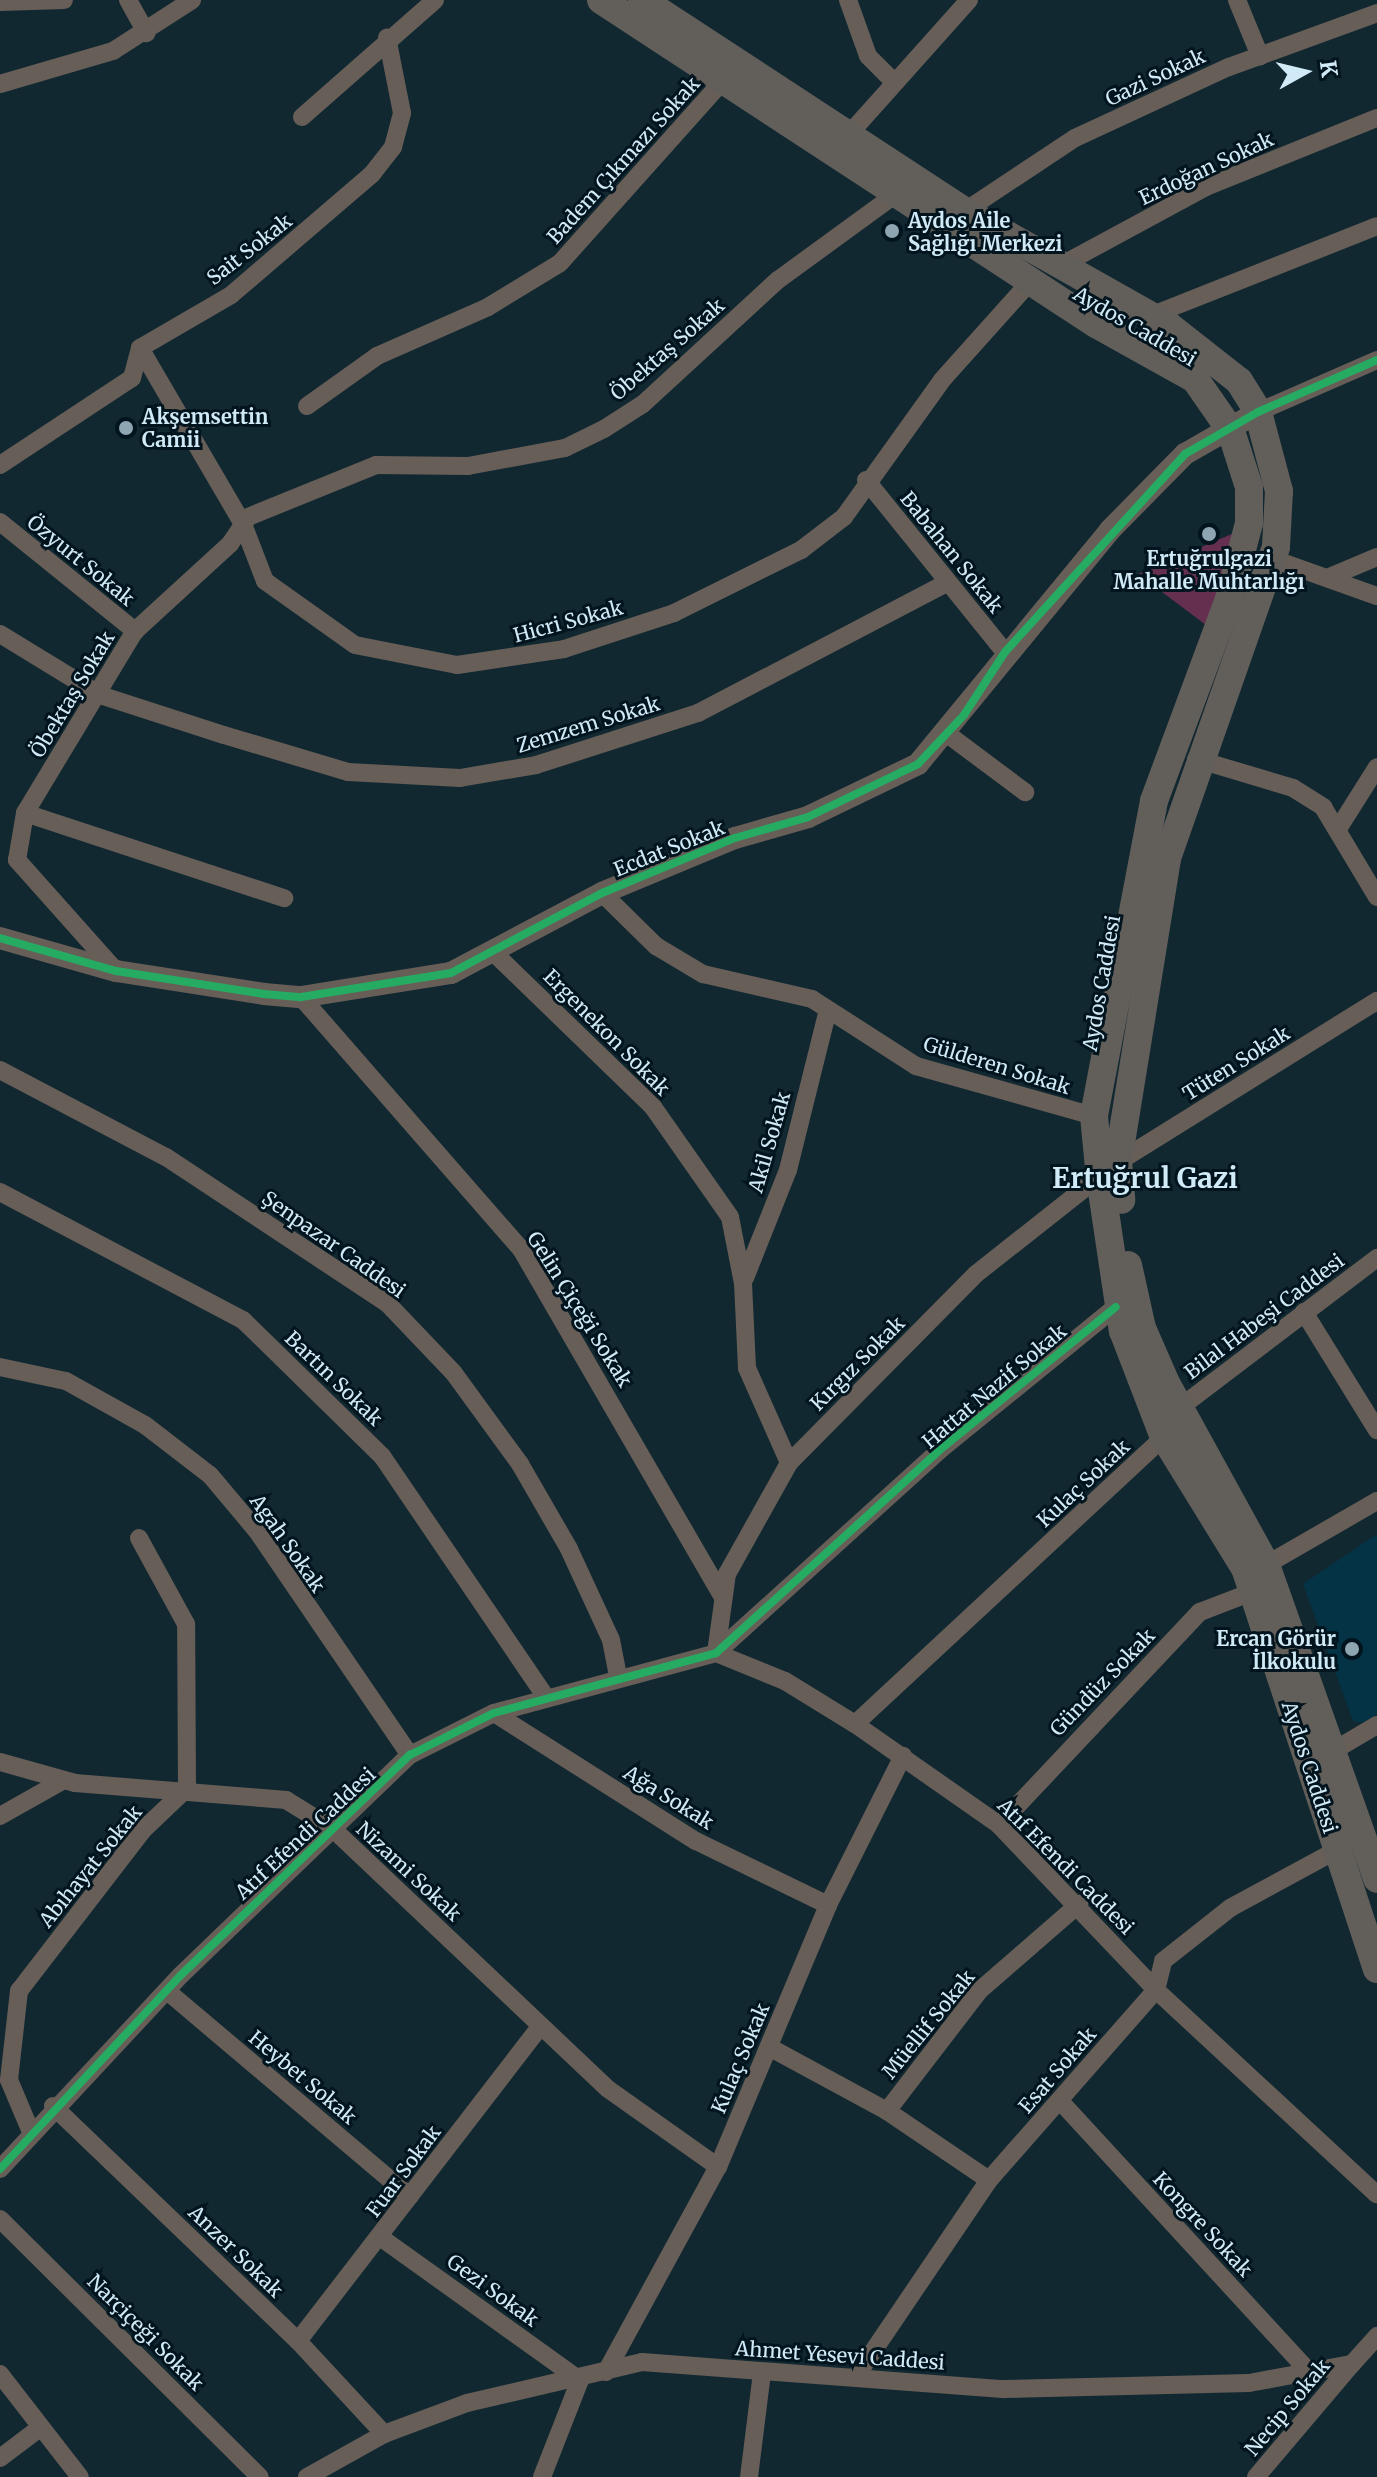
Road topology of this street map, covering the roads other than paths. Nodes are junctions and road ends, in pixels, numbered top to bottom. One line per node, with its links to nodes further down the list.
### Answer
1 (64, 0): 11 (street)
2 (128, 0): 14 (street)
3 (192, 0): 14 (street)
4 (435, 0): 15 (street)
5 (601, 0): 18 (main road, Aydos Caddesi)
6 (642, 0): 22 (main road, Aydos Caddesi)
7 (848, 0): 17 (street)
8 (969, 0): 17 (street)
9 (1237, 0): 16 (street)
10 (1351, 0): 13 (street)
11 (0, 2)
12 (1377, 13): 13 (street, Gazi Sokak)
13 (1357, 20): 16 (street, Gazi Sokak)
14 (146, 33): 19 (street)
15 (387, 37): 20 (street); 29 (street, Sait Sokak)
16 (1260, 56): 24 (street, Gazi Sokak)
17 (894, 82): 22 (street)
18 (721, 83): 22 (main road, Aydos Caddesi); 31 (street, Badem Çıkmazı Sokak)
19 (0, 84)
20 (302, 117)
21 (1377, 118): 26 (street, Erdoğan Sokak)
22 (842, 144): 23 (main road, Aydos Caddesi); 24 (main road, Aydos Caddesi)
23 (896, 194): 27 (main road, Aydos Caddesi); 37 (street, Öbektaş Sokak)
24 (965, 211): 26 (main road, Aydos Caddesi)
25 (1377, 226): 28 (street)
26 (1058, 267): 28 (main road, Aydos Caddesi)
27 (1030, 282): 33 (main road, Aydos Caddesi); 35 (street, Hicri Sokak)
28 (1150, 316): 32 (main road, Aydos Caddesi)
29 (140, 348): 34 (street); 37 (street, Hicri Sokak)
30 (1377, 360): 32 (street)
31 (307, 406)
32 (1258, 412): 33 (street, Ecdat Sokak); 39 (main road, Aydos Caddesi)
33 (1231, 431): 45 (street, Ecdat Sokak); 63 (main road, Aydos Caddesi)
34 (0, 465)
35 (866, 480): 37 (street, Hicri Sokak); 41 (street, Babahan Sokak)
36 (0, 522): 43 (street, Özyurt Sokak)
37 (243, 524): 43 (street, Öbektaş Sokak)
38 (1377, 557): 40 (street)
39 (1273, 559): 40 (street); 48 (main road, Aydos Caddesi)
40 (1327, 578): 42 (street)
41 (947, 583): 45 (street, Babahan Sokak); 46 (street, Zemzem Sokak)
42 (1377, 596)
43 (135, 631): 46 (street, Öbektaş Sokak)
44 (0, 634): 46 (street, Zemzem Sokak)
45 (1005, 652): 47 (street, Ecdat Sokak)
46 (100, 695): 51 (street, Öbektaş Sokak)
47 (946, 733): 50 (street); 53 (street, Ecdat Sokak)
48 (1196, 759): 52 (street); 64 (main road, Aydos Caddesi)
49 (1377, 767): 52 (street)
50 (1025, 792)
51 (25, 813): 55 (street); 58 (street, Öbektaş Sokak)
52 (1338, 829): 54 (street)
53 (602, 893): 57 (street, Ecdat Sokak); 61 (street, Gülderen Sokak)
54 (1377, 897)
55 (284, 898)
56 (0, 938): 58 (street, Ecdat Sokak)
57 (491, 950): 59 (street, Ecdat Sokak); 67 (street, Ergenekon Sokak)
58 (116, 971): 59 (street, Ecdat Sokak)
59 (301, 997): 79 (street, Gelin Çiçeği Sokak)
60 (1377, 1001): 64 (street, Tüten Sokak)
61 (828, 1010): 63 (street, Gülderen Sokak); 67 (street, Akil Sokak)
62 (0, 1070): 81 (street, Şenpazar Caddesi)
63 (1094, 1116): 64 (main road, Aydos Caddesi)
64 (1109, 1170): 68 (main road, Aydos Caddesi); 71 (main road, Aydos Caddesi); 74 (street, Kırgız Sokak)
65 (0, 1192): 82 (street, Bartın Sokak)
66 (1377, 1258): 69 (street, Bilal Habeşi Caddesi)
67 (743, 1283): 74 (street, Ergenekon Sokak)
68 (1116, 1307): 73 (main road, Aydos Caddesi); 80 (street, Hattat Nazif Sokak)
69 (1304, 1312): 71 (street, Bilal Habeşi Caddesi); 72 (street)
70 (0, 1367): 87 (street, Agah Sokak)
71 (1178, 1409): 73 (street); 77 (main road, Aydos Caddesi)
72 (1377, 1430)
73 (1164, 1437): 78 (main road, Aydos Caddesi); 84 (street, Kulaç Sokak)
74 (789, 1463): 79 (street, Kırgız Sokak)
75 (1377, 1501): 77 (street)
76 (139, 1538): 91 (street)
77 (1266, 1565): 86 (main road, Aydos Caddesi)
78 (1252, 1592): 93 (street, Gündüz Sokak); 95 (main road, Aydos Caddesi)
79 (723, 1597): 80 (street, Kırgız Sokak)
80 (716, 1653): 81 (street, Atıf Efendi Caddesi); 84 (street, Atıf Efendi Caddesi)
81 (618, 1675): 82 (street, Atıf Efendi Caddesi)
82 (546, 1697): 83 (street, Atıf Efendi Caddesi)
83 (494, 1713): 87 (street, Atıf Efendi Caddesi); 98 (street, Ağa Sokak)
84 (855, 1724): 88 (street, Atıf Efendi Caddesi)
85 (1377, 1725): 86 (street)
86 (1333, 1751): 96 (main road, Aydos Caddesi)
87 (410, 1755): 94 (street, Atıf Efendi Caddesi)
88 (903, 1756): 93 (street, Atıf Efendi Caddesi); 98 (street, Kulaç Sokak)
89 (0, 1762): 90 (street, Nizami Sokak)
90 (64, 1780): 91 (street, Nizami Sokak); 92 (street)
91 (187, 1788): 94 (street, Nizami Sokak); 105 (street, Abıhayat Sokak)
92 (0, 1816)
93 (999, 1825): 97 (street, Atıf Efendi Caddesi)
94 (333, 1829): 101 (street, Atıf Efendi Caddesi); 102 (street, Nizami Sokak)
95 (1337, 1850): 99 (main road, Aydos Caddesi); 100 (street, Esat Sokak)
96 (1377, 1879)
97 (1079, 1904): 100 (street, Atıf Efendi Caddesi); 108 (street, Müellif Sokak)
98 (828, 1905): 103 (street, Kulaç Sokak)
99 (1377, 1969)
100 (1156, 1990): 106 (street, Esat Sokak); 113 (street, Atıf Efendi Caddesi)
101 (167, 1991): 107 (street, Atıf Efendi Caddesi); 114 (street, Heybet Sokak)
102 (541, 2026): 110 (street, Nizami Sokak); 114 (street, Fuar Sokak)
103 (769, 2047): 108 (street); 110 (street, Kulaç Sokak)
104 (0, 2087): 105 (street)
105 (17, 2102): 109 (street, Abıhayat Sokak)
106 (1061, 2102): 112 (street, Esat Sokak); 124 (street, Kongre Sokak)
107 (53, 2106): 109 (street, Atıf Efendi Caddesi); 118 (street, Anzer Sokak)
108 (887, 2111): 112 (street)
109 (31, 2132): 111 (street, Atıf Efendi Caddesi)
110 (718, 2167): 120 (street, Kulaç Sokak)
111 (0, 2169)
112 (989, 2180): 123 (street, Esat Sokak)
113 (1373, 2189)
114 (410, 2196): 116 (street, Fuar Sokak)
115 (0, 2219): 131 (street, Narçiçeği Sokak)
116 (380, 2237): 118 (street, Fuar Sokak); 125 (street, Gezi Sokak)
117 (1377, 2336): 119 (street)
118 (298, 2341): 127 (street, Anzer Sokak)
119 (1352, 2364): 124 (street, Ahmet Yesevi Caddesi); 135 (street, Necip Sokak)
120 (606, 2372): 121 (street, Ahmet Yesevi Caddesi); 125 (street, Ahmet Yesevi Caddesi)
121 (762, 2372): 123 (street, Ahmet Yesevi Caddesi); 134 (street)
122 (0, 2374): 126 (street)
123 (857, 2375): 124 (street, Ahmet Yesevi Caddesi)
124 (1313, 2376)
125 (580, 2380): 127 (street, Ahmet Yesevi Caddesi); 133 (street)
126 (41, 2427): 128 (street); 130 (street)
127 (384, 2434): 129 (street, Ahmet Yesevi Caddesi)
128 (0, 2458)
129 (334, 2470): 132 (street, Ahmet Yesevi Caddesi)
130 (80, 2477)
131 (260, 2477)
132 (307, 2477)
133 (542, 2477)
134 (749, 2477)
135 (1256, 2477)

